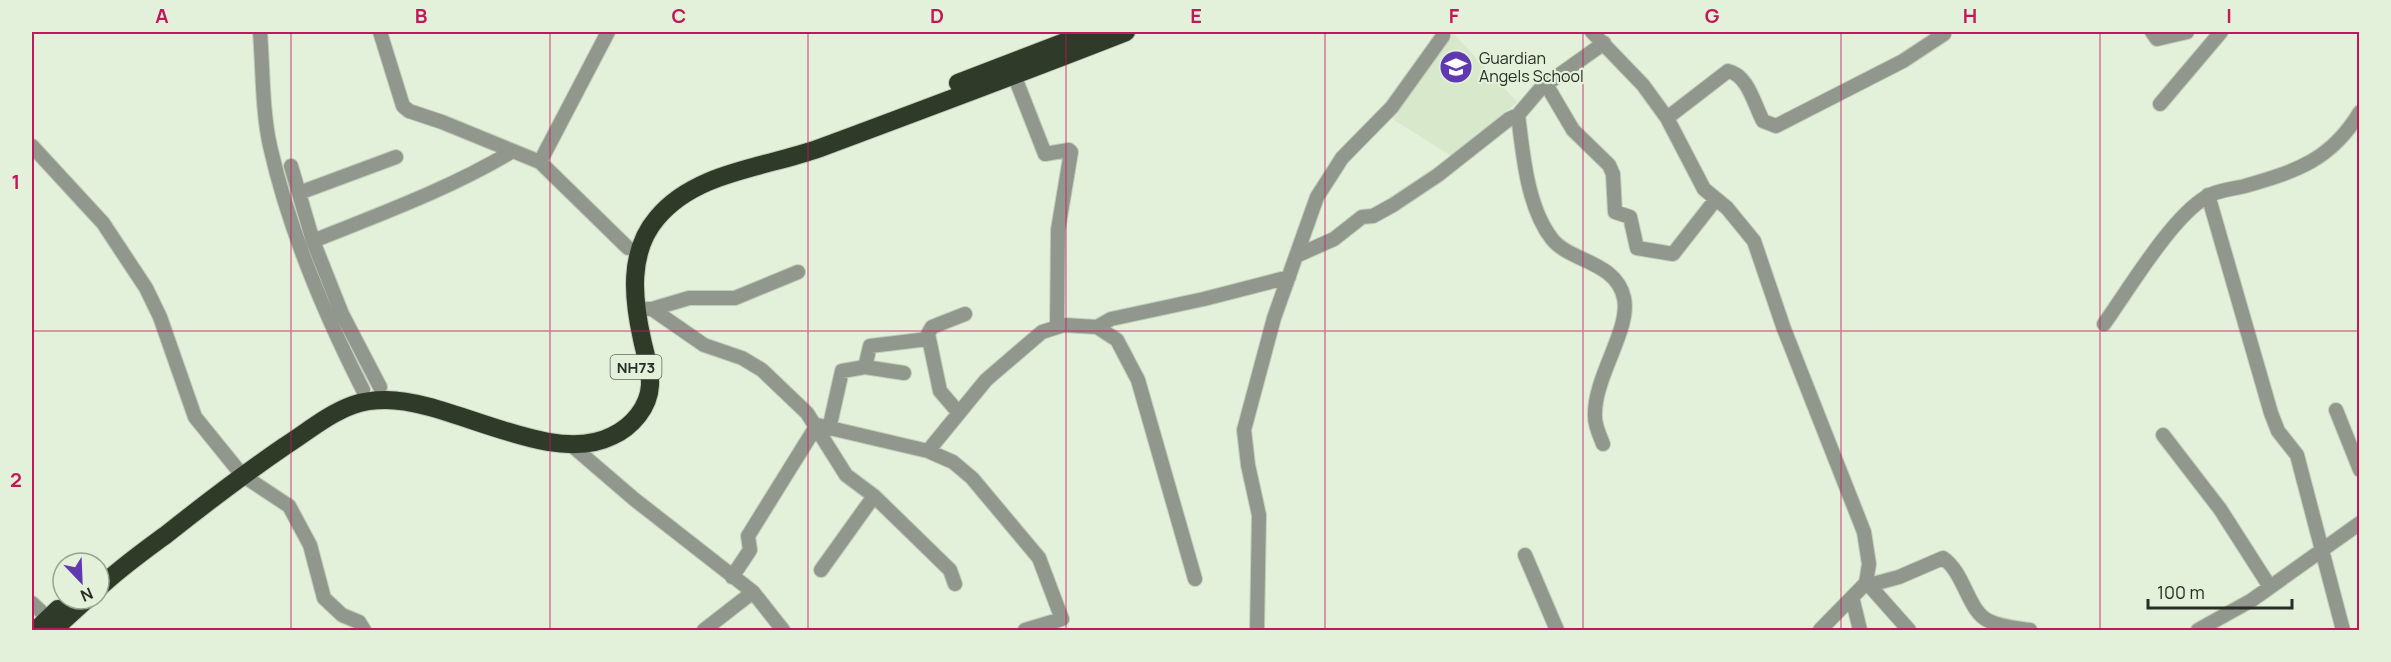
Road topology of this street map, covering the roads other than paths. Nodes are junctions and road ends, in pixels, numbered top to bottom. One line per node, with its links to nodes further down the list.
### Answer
1 (260, 32): 40 (street)
2 (380, 32): 20 (street)
3 (608, 32): 22 (street)
4 (1090, 32): 28 (highway, NH73)
5 (1126, 32): 13 (highway, NH73)
6 (1442, 32): 29 (street)
7 (1592, 32): 12 (street)
8 (2152, 32): 9 (street)
9 (2187, 32)
10 (2221, 32): 15 (street)
11 (1944, 34): 18 (street)
12 (1604, 43): 17 (street); 18 (street)
13 (1014, 75): 32 (highway, NH73); 35 (street)
14 (1551, 91): 26 (street)
15 (2160, 104)
16 (2360, 112): 25 (street)
17 (1518, 115): 29 (street); 47 (street)
18 (1667, 118): 26 (street)
19 (32, 146): 49 (street)
20 (511, 152): 22 (street); 27 (street)
21 (396, 157): 24 (street)
22 (540, 162): 28 (street)
23 (291, 166): 24 (street)
24 (299, 193): 27 (street)
25 (2208, 195): 34 (street); 53 (street)
26 (1716, 199): 61 (street)
27 (313, 241): 40 (street)
28 (628, 249): 44 (highway, NH73)
29 (1296, 256): 31 (street)
30 (798, 272): 32 (street)
31 (1289, 277): 36 (street); 74 (street)
32 (644, 309): 43 (street); 46 (highway, NH73)
33 (965, 314): 37 (street)
34 (2104, 324)
35 (1058, 327): 36 (street); 42 (street)
36 (1097, 327): 59 (street)
37 (928, 339): 38 (street); 42 (street)
38 (864, 367): 39 (street); 43 (street)
39 (904, 373)
40 (371, 389): 44 (highway, NH73); 49 (highway, NH73)
41 (2336, 410): 50 (street)
42 (958, 412): 48 (street)
43 (823, 427): 48 (street); 51 (street); 57 (street)
44 (522, 429): 46 (highway, NH73); 49 (highway, NH73)
45 (2163, 435): 62 (street)
46 (570, 444): 57 (street)
47 (1603, 444)
48 (928, 451): 68 (street)
49 (238, 470): 55 (highway, NH73); 58 (highway, NH73); 70 (street)
50 (2360, 470)
51 (874, 496): 56 (street); 60 (street)
52 (2360, 523): 53 (street)
53 (2322, 548): 62 (street); 81 (street)
54 (1525, 555): 75 (street)
55 (111, 563)
56 (821, 570)
57 (732, 577): 63 (street)
58 (111, 578)
59 (1195, 579)
60 (955, 584)
61 (1866, 586): 64 (street); 78 (street); 79 (street)
62 (2270, 587): 80 (street)
63 (753, 592): 71 (street); 72 (street)
64 (1852, 597): 76 (street); 77 (street)
65 (32, 603): 69 (street)
66 (59, 611): 69 (highway)
67 (69, 611): 69 (highway)
68 (1065, 625): 73 (street)
69 (46, 626)
70 (364, 630)
71 (704, 630)
72 (783, 630)
73 (1025, 630)
74 (1257, 630)
75 (1557, 630)
76 (1821, 630)
77 (1860, 630)
78 (1909, 630)
79 (2030, 630)
80 (2198, 630)
81 (2343, 630)

